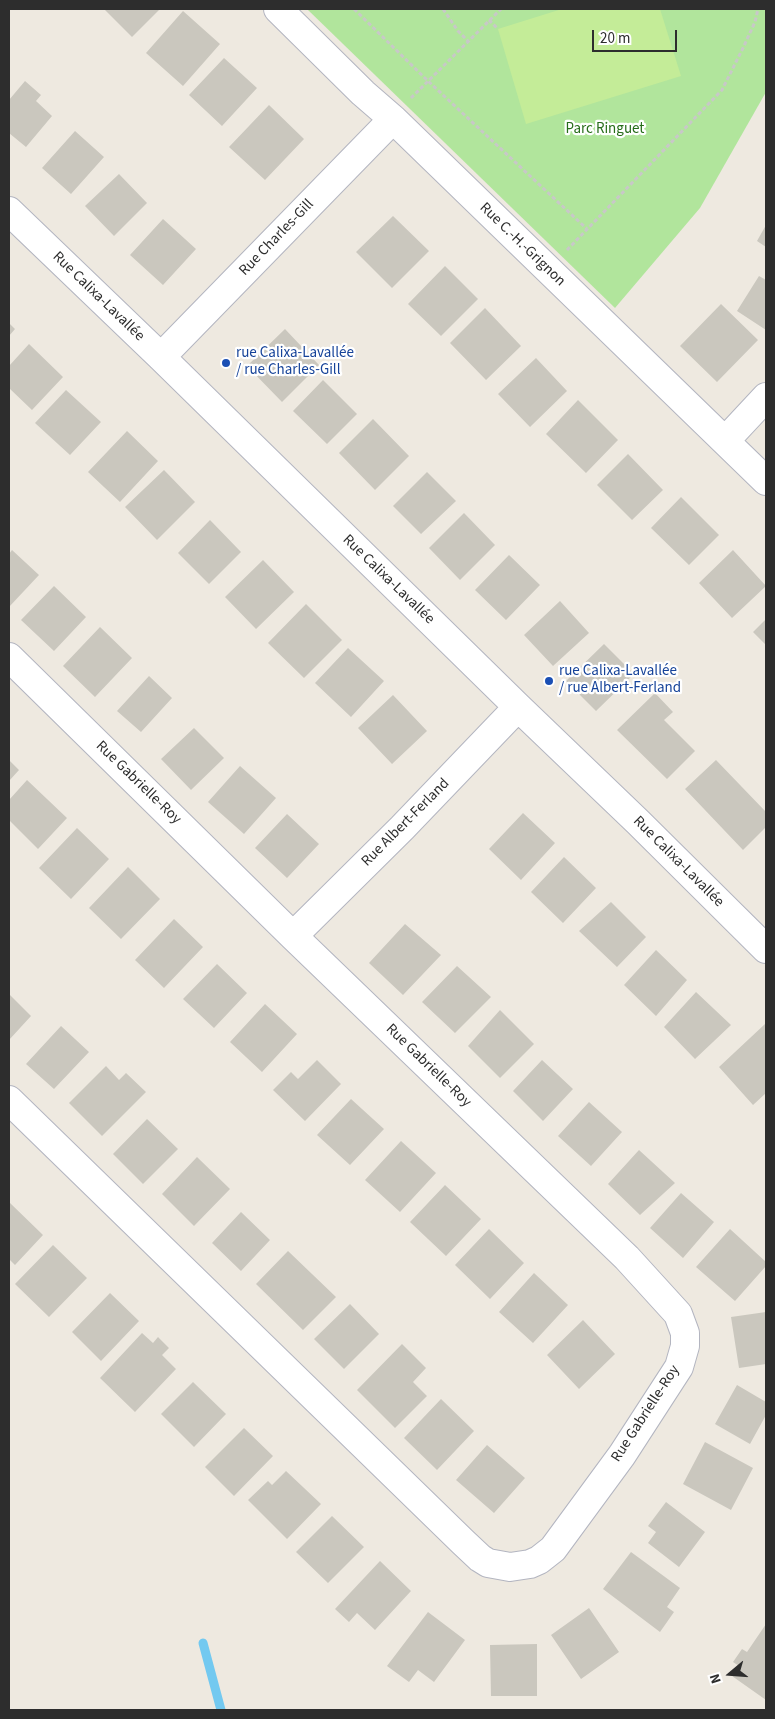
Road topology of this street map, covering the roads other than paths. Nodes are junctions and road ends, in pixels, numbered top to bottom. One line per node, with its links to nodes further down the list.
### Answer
1 (278, 9): 2 (street, Rue C.-H.-Grignon)
2 (399, 112): 4 (street, Rue Charles-Gill); 6 (street, Rue C.-H.-Grignon)
3 (9, 211): 4 (street, Rue Calixa-Lavallée)
4 (161, 357): 9 (street, Rue Calixa-Lavallée)
5 (766, 397): 6 (street)
6 (725, 441): 7 (street, Rue C.-H.-Grignon)
7 (766, 481)
8 (9, 657): 10 (street, Rue Gabrielle-Roy)
9 (518, 708): 10 (street, Rue Albert-Ferland); 11 (street, Rue Calixa-Lavallée)
10 (293, 936): 12 (street, Rue Gabrielle-Roy)
11 (766, 949)
12 (9, 1100)

